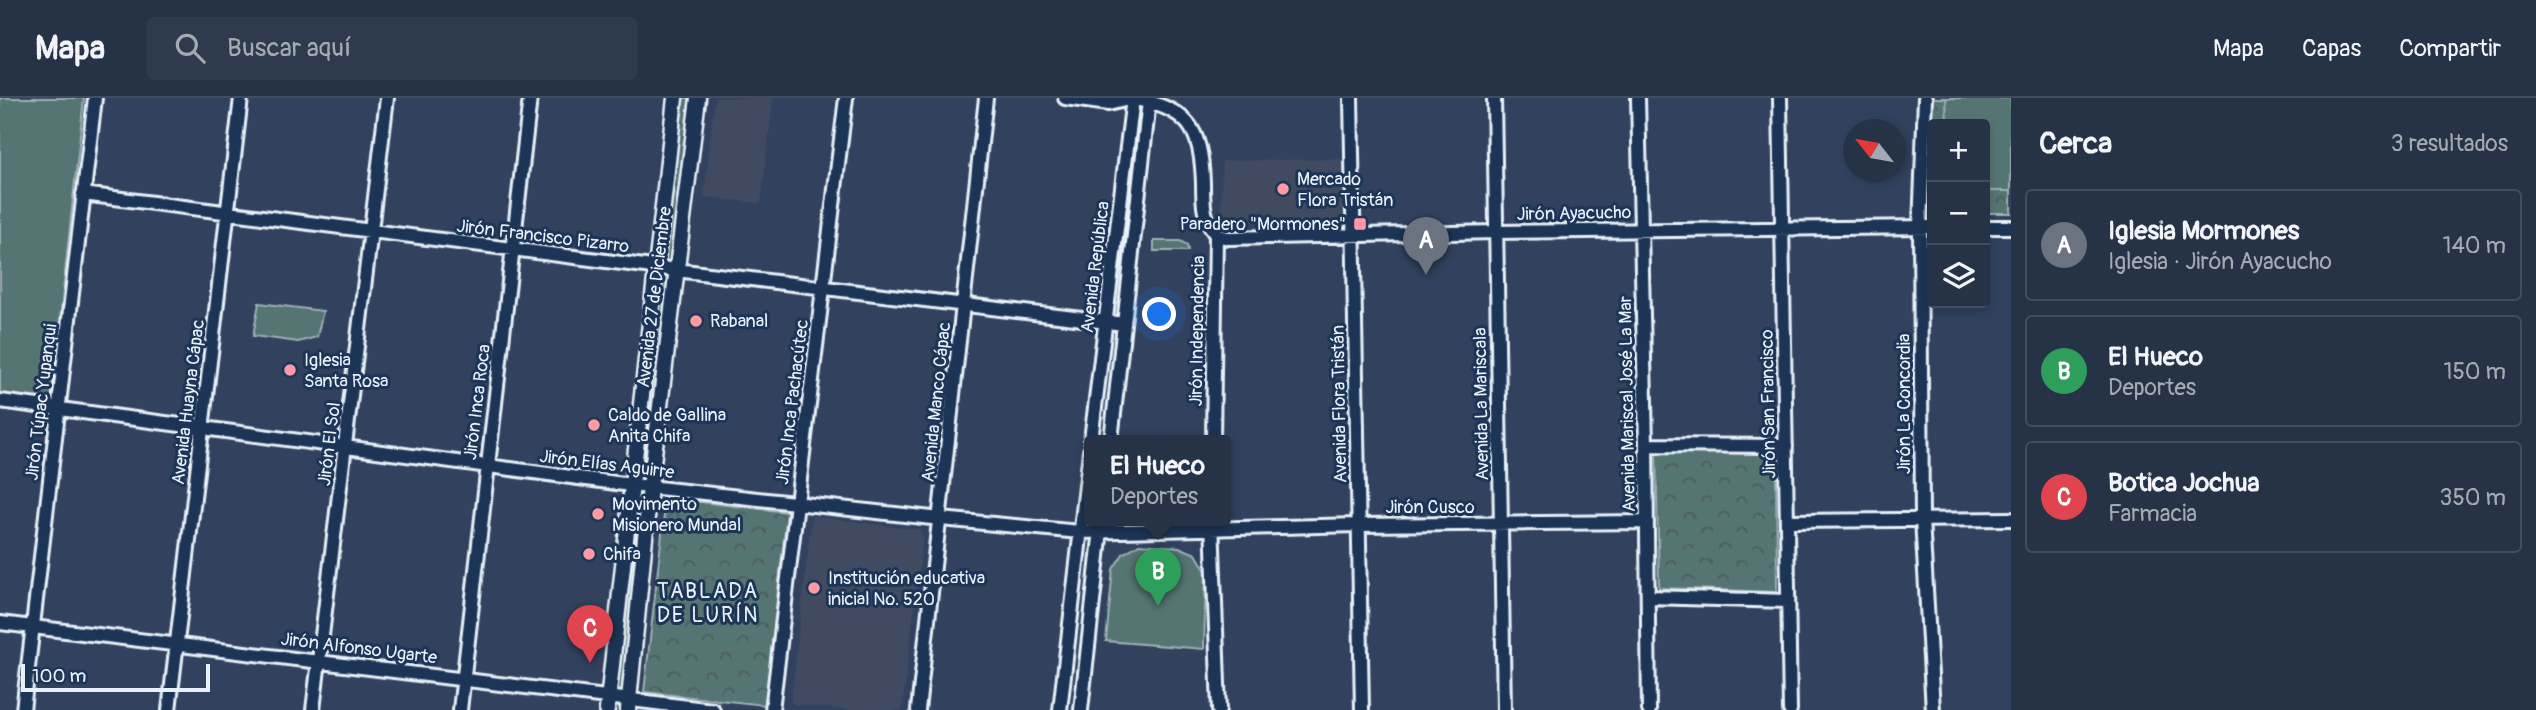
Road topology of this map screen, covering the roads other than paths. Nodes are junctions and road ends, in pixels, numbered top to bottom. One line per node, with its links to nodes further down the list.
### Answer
1 (95, 98): 17 (street, Jirón Túpac Yupanqui)
2 (241, 98): 18 (street, Avenida Huayna Cápac)
3 (387, 98): 24 (street, Jirón El Sol)
4 (530, 98): 28 (street, Jirón Inca Roca)
5 (675, 98): 29 (street, Avenida 27 de Diciembre)
6 (698, 98): 30 (street, Avenida 27 de Diciembre)
7 (846, 98): 31 (street, Jirón Inca Pachacútec)
8 (986, 98): 32 (street, Avenida Manco Cápac)
9 (1065, 98): 10 (street)
10 (1132, 98): 16 (street, Jirón Independencia); 33 (street, Avenida República)
11 (1351, 98): 27 (street, Avenida Flora Tristán)
12 (1494, 98): 25 (street, Avenida La Mariscala)
13 (1638, 98): 23 (street, Avenida Mariscal José La Mar)
14 (1780, 98): 22 (street, Jirón San Francisco)
15 (1925, 98): 21 (street, Jirón La Concordia)
16 (1149, 102): 26 (street, Jirón Independencia); 34 (street, Avenida República)
17 (83, 194): 18 (street, Jirón Francisco Pizarro); 36 (street, Jirón Túpac Yupanqui)
18 (228, 213): 24 (street, Jirón Francisco Pizarro); 37 (street, Avenida Huayna Cápac)
19 (1990, 227): 20 (street)
20 (2011, 227)
21 (1926, 228): 22 (street, Jirón Ayacucho); 50 (street, Jirón La Concordia)
22 (1782, 229): 23 (street, Jirón Ayacucho); 42 (street, Jirón San Francisco)
23 (1640, 230): 25 (street, Jirón Ayacucho); 41 (street, Avenida Mariscal José La Mar)
24 (371, 231): 28 (street, Jirón Francisco Pizarro); 43 (street, Jirón El Sol)
25 (1496, 232): 27 (street, Jirón Ayacucho); 56 (street, Avenida La Mariscala)
26 (1216, 234): 27 (street, Jirón Ayacucho); 40 (street, Jirón Independencia)
27 (1354, 236): 55 (street, Avenida Flora Tristán)
28 (512, 249): 29 (street, Jirón Francisco Pizarro); 44 (street, Jirón Inca Roca)
29 (657, 268): 30 (street, Jirón Francisco Pizarro); 45 (street, Avenida 27 de Diciembre)
30 (676, 270): 31 (street, Jirón Francisco Pizarro); 46 (street, Avenida 27 de Diciembre)
31 (823, 288): 32 (street, Jirón Francisco Pizarro); 48 (street, Jirón Inca Pachacútec)
32 (965, 305): 33 (street, Jirón Francisco Pizarro); 49 (street, Avenida Manco Cápac)
33 (1106, 322): 34 (street, Jirón Francisco Pizarro); 38 (street, Avenida República)
34 (1124, 324): 39 (street, Avenida República)
35 (0, 401): 36 (street, Jirón Elías Aguirre)
36 (58, 409): 37 (street, Jirón Elías Aguirre); 63 (street, Jirón Túpac Yupanqui)
37 (202, 428): 43 (street, Jirón Elías Aguirre); 64 (street, Avenida Huayna Cápac)
38 (1092, 435)
39 (1112, 435)
40 (1213, 435)
41 (1646, 445): 42 (street); 53 (street, Avenida Mariscal José La Mar)
42 (1786, 446): 52 (street, Jirón San Francisco)
43 (346, 448): 44 (street, Jirón Elías Aguirre); 65 (street, Jirón El Sol)
44 (487, 467): 45 (street, Jirón Elías Aguirre); 66 (street, Jirón Inca Roca)
45 (631, 485): 46 (street, Jirón Elías Aguirre); 67 (street, Avenida 27 de Diciembre)
46 (650, 487): 48 (street, Jirón Elías Aguirre); 68 (street, Avenida 27 de Diciembre)
47 (1084, 500): 59 (street)
48 (797, 503): 49 (street, Jirón Elías Aguirre); 74 (street, Jirón Inca Pachacútec)
49 (941, 519): 59 (street, Jirón Elías Aguirre); 75 (street, Avenida Manco Cápac)
50 (1922, 519): 51 (street); 52 (street); 83 (street, Jirón La Concordia)
51 (2011, 519)
52 (1787, 521): 61 (street, Jirón San Francisco)
53 (1647, 522): 56 (street, Jirón Cusco); 60 (street, Avenida Mariscal José La Mar)
54 (1231, 524): 55 (street, Jirón Cusco)
55 (1358, 525): 56 (street, Jirón Cusco); 79 (street, Avenida Flora Tristán)
56 (1501, 525): 80 (street, Avenida La Mariscala)
57 (1102, 526): 59 (street, Jirón Elías Aguirre); 77 (street)
58 (1212, 526): 78 (street)
59 (1080, 532): 76 (street)
60 (1648, 597): 61 (street); 81 (street, Avenida Mariscal José La Mar)
61 (1788, 601): 82 (street, Jirón San Francisco)
62 (0, 623): 63 (street, Jirón Alfonso Ugarte)
63 (33, 627): 64 (street, Jirón Alfonso Ugarte); 69 (street, Jirón Túpac Yupanqui)
64 (177, 644): 65 (street, Jirón Alfonso Ugarte); 70 (street, Avenida Huayna Cápac)
65 (320, 661): 66 (street, Jirón Alfonso Ugarte); 71 (street, Jirón El Sol)
66 (462, 678): 67 (street, Jirón Alfonso Ugarte); 72 (street, Jirón Inca Roca)
67 (607, 703): 68 (street, Jirón Alfonso Ugarte)
68 (628, 705): 73 (street, Jirón Alfonso Ugarte)
69 (23, 710)
70 (169, 710)
71 (313, 710)
72 (460, 710)
73 (713, 710)
74 (772, 710)
75 (918, 710)
76 (1060, 710)
77 (1081, 710)
78 (1219, 710)
79 (1362, 710)
80 (1504, 710)
81 (1649, 710)
82 (1790, 710)
83 (1933, 710)

